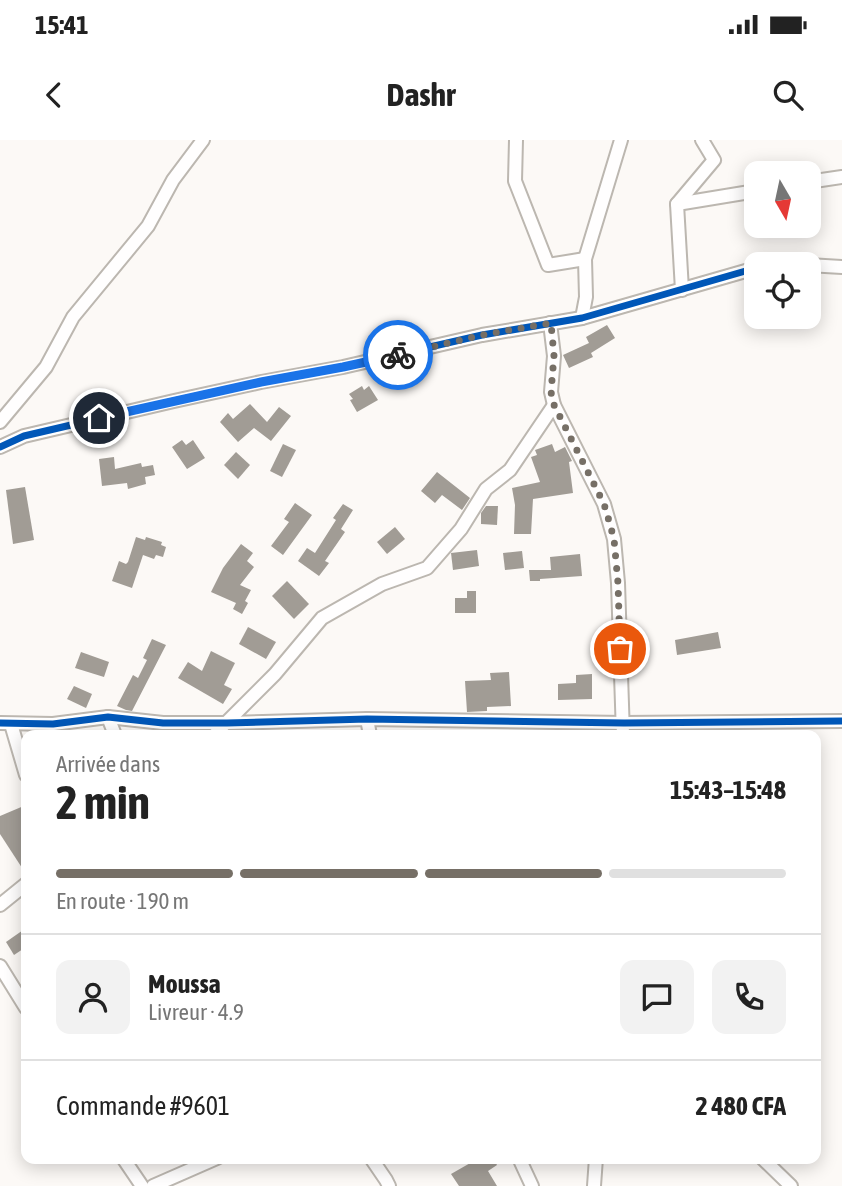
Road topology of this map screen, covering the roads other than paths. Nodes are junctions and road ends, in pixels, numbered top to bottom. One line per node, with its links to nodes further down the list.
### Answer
1 (203, 140): 17 (street)
2 (516, 140): 9 (street)
3 (621, 140): 9 (street)
4 (702, 140): 8 (street)
5 (842, 177): 6 (street)
6 (821, 180)
7 (744, 193): 8 (street)
8 (677, 204): 13 (street)
9 (584, 259): 14 (street)
10 (821, 266): 11 (street)
11 (842, 267)
12 (744, 272): 13 (street)
13 (682, 290): 14 (street)
14 (582, 318): 15 (street)
15 (551, 323): 16 (street); 18 (street)
16 (554, 405): 22 (street); 24 (street)
17 (0, 422)
18 (0, 447)
19 (108, 717): 22 (street); 23 (street); 25 (street)
20 (367, 719): 22 (street); 24 (street); 27 (street)
21 (842, 721): 24 (street)
22 (227, 723): 26 (street)
23 (5, 724): 28 (street)
24 (624, 729)
25 (113, 730)
26 (219, 730)
27 (369, 730)
28 (21, 763)
29 (21, 888): 30 (street)
30 (0, 905)
31 (0, 966): 32 (street)
32 (21, 1000)
33 (127, 1164): 39 (street)
34 (203, 1164): 40 (street)
35 (375, 1164): 41 (street)
36 (522, 1164): 42 (street)
37 (596, 1164): 43 (street)
38 (768, 1164): 44 (street)
39 (142, 1186)
40 (153, 1186)
41 (389, 1186)
42 (532, 1186)
43 (594, 1186)
44 (790, 1186)

